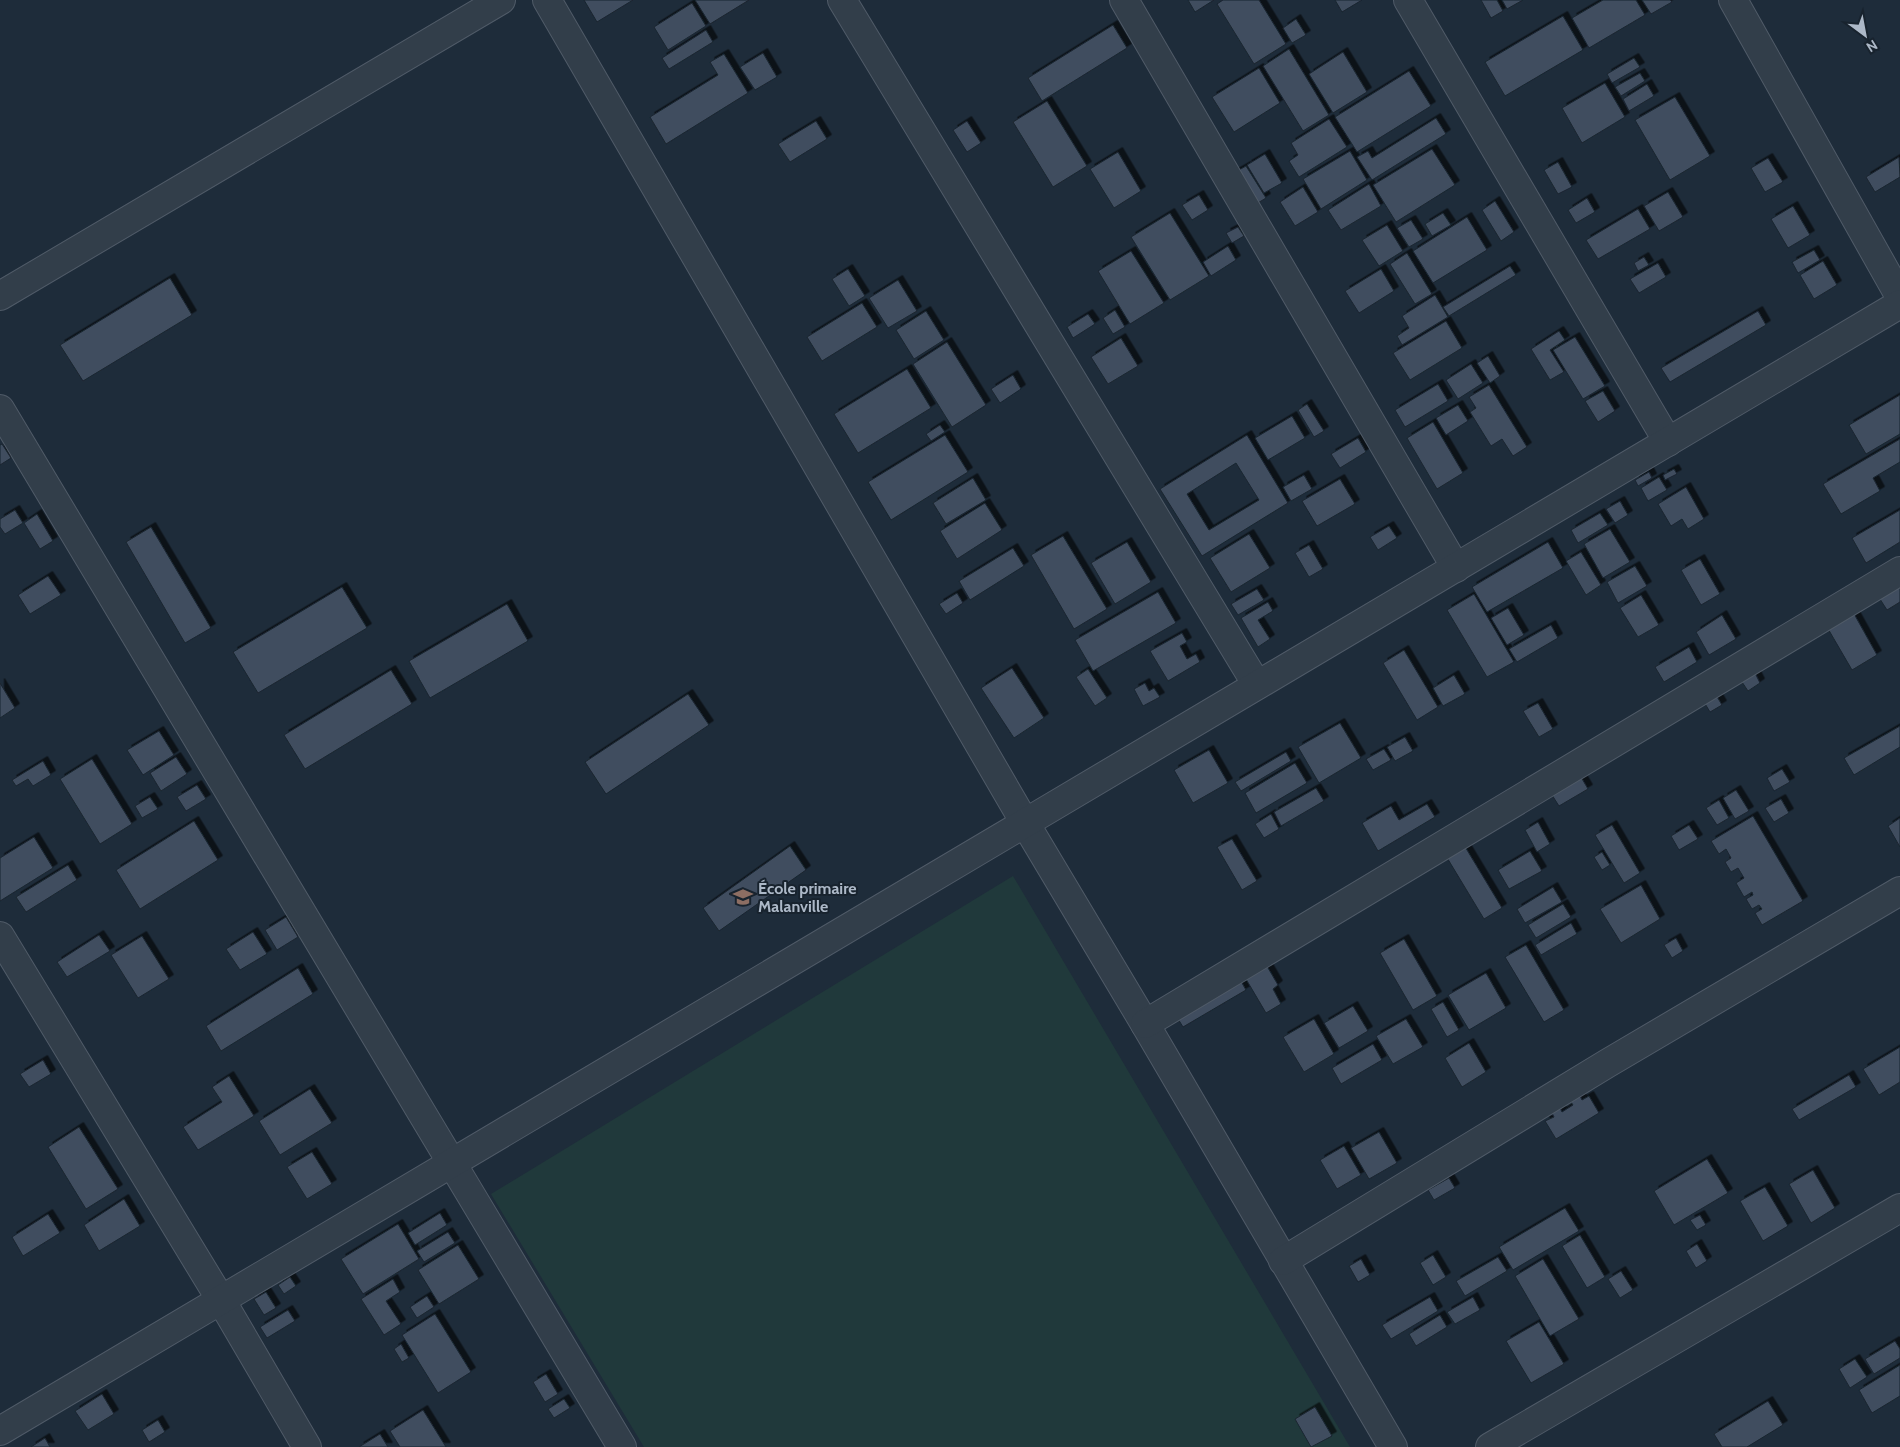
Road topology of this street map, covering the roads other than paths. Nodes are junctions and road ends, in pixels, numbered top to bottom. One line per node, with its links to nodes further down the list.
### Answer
1 (501, 0): 7 (street)
2 (546, 0): 15 (street)
3 (842, 0): 14 (street)
4 (1124, 0): 12 (street)
5 (1408, 0): 11 (street)
6 (1733, 0): 8 (street)
7 (0, 296)
8 (1900, 297)
9 (1900, 304): 11 (street)
10 (0, 409): 19 (street)
11 (1668, 442): 12 (street)
12 (1456, 568): 14 (street)
13 (1900, 571): 18 (street)
14 (1257, 685): 15 (street)
15 (1025, 823): 18 (street); 19 (street)
16 (1900, 891): 21 (street)
17 (0, 936): 22 (street)
18 (1145, 1024): 21 (street)
19 (452, 1163): 22 (street); 25 (street)
20 (1900, 1208): 27 (street)
21 (1283, 1261): 26 (street)
22 (221, 1300): 23 (street); 24 (street)
23 (0, 1431)
24 (306, 1447)
25 (622, 1447)
26 (1393, 1447)
27 (1490, 1447)

